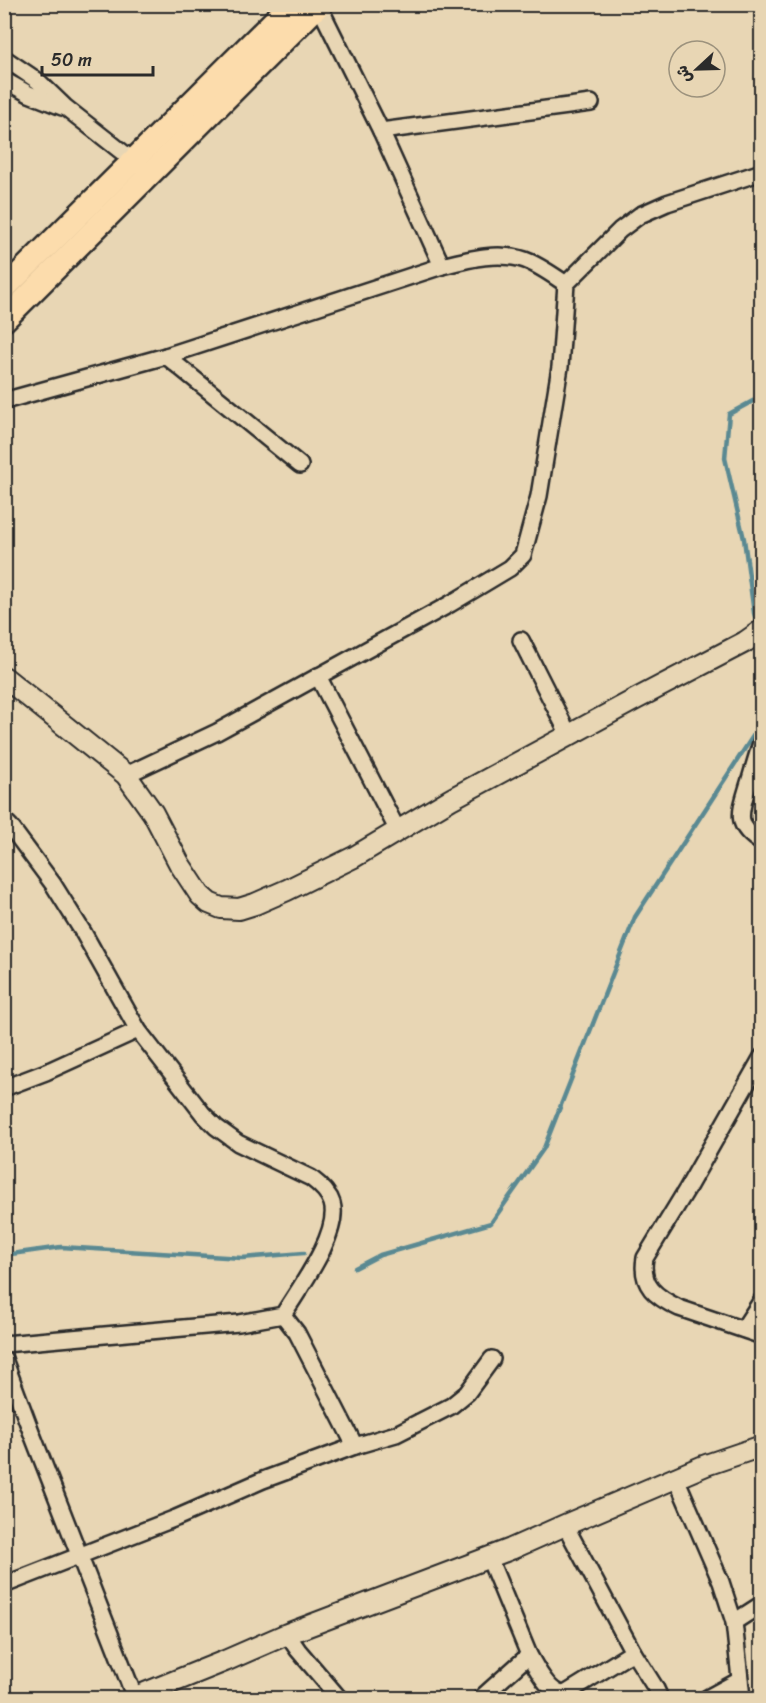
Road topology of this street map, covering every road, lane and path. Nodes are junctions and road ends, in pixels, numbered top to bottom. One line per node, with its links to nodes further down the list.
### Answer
1 (291, 4): 8 (main road)
2 (320, 5): 7 (street); 8 (main road)
3 (4, 58): 6 (street)
4 (4, 80): 6 (street)
5 (591, 103): 7 (street)
6 (65, 107): 8 (street)
7 (381, 131): 10 (street)
8 (141, 167): 12 (main road); 13 (main road)
9 (762, 172): 11 (street)
10 (442, 266): 11 (street); 14 (street)
11 (566, 284): 19 (street)
12 (4, 289)
13 (4, 320)
14 (166, 356): 15 (street); 16 (street)
15 (4, 401)
16 (300, 465)
17 (762, 630): 21 (street)
18 (521, 640): 21 (street)
19 (318, 676): 23 (street); 25 (street)
20 (4, 677): 23 (street)
21 (569, 735): 25 (street)
22 (762, 740): 26 (street)
23 (126, 775): 25 (street)
24 (6, 826): 27 (street)
25 (398, 831)
26 (762, 843)
27 (138, 1030): 29 (street); 31 (street)
28 (760, 1063): 32 (street)
29 (4, 1088)
30 (762, 1300): 32 (street)
31 (283, 1316): 34 (street); 37 (street)
32 (743, 1329): 33 (street)
33 (762, 1336)
34 (4, 1344)
35 (4, 1359): 41 (street)
36 (492, 1359): 37 (street)
37 (355, 1446): 41 (street)
38 (762, 1446): 39 (street)
39 (676, 1478): 40 (street); 45 (street)
40 (565, 1525): 42 (street); 47 (street)
41 (80, 1555): 43 (street); 50 (street)
42 (489, 1558): 46 (street); 48 (street)
43 (4, 1585)
44 (762, 1604): 45 (street)
45 (734, 1622): 49 (street)
46 (287, 1634): 50 (street); 51 (street)
47 (633, 1652): 48 (street); 53 (street)
48 (529, 1654): 52 (street)
49 (740, 1680): 54 (street); 55 (street)
50 (134, 1698)
51 (339, 1698)
52 (481, 1698)
53 (660, 1698)
54 (707, 1698)
55 (742, 1698)

